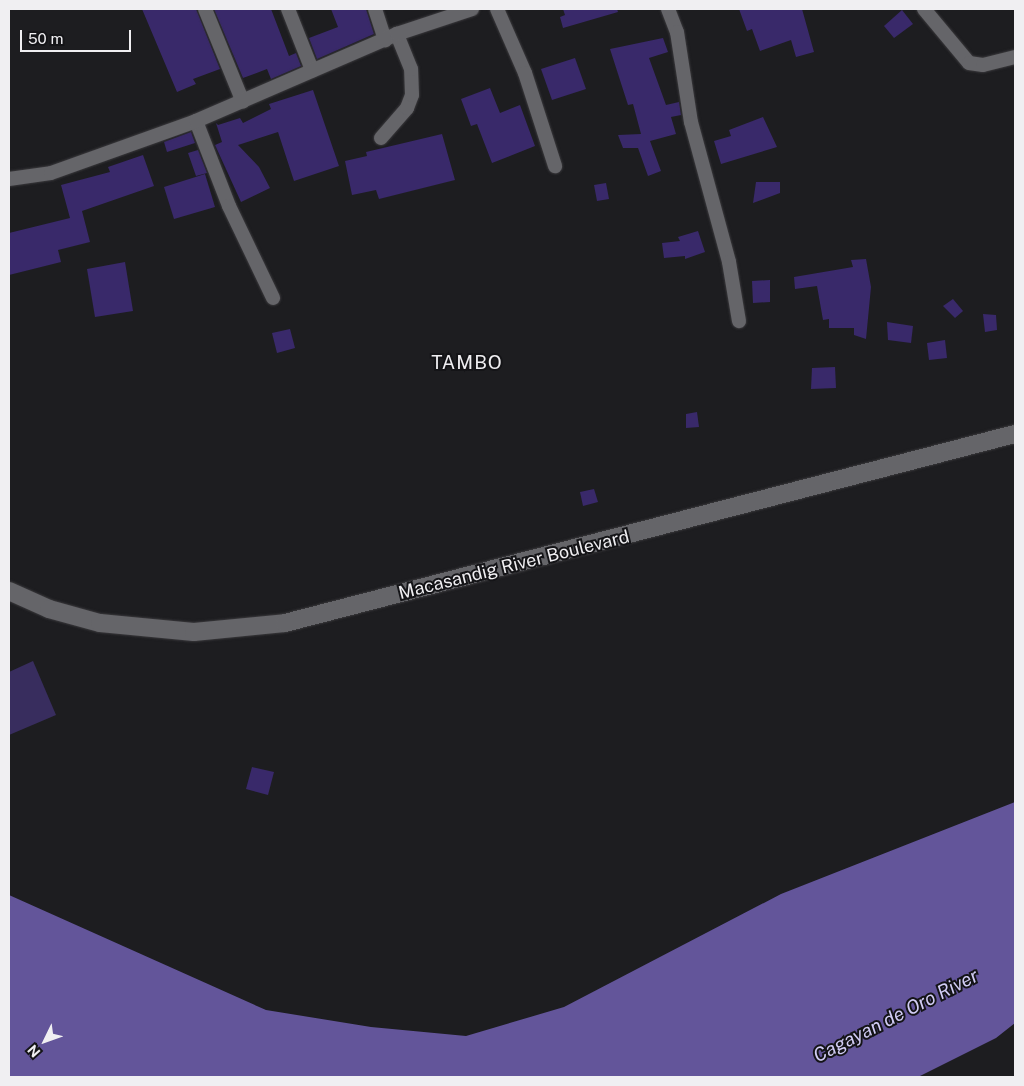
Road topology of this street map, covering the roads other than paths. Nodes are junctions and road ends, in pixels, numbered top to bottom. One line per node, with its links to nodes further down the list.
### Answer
1 (206, 9): 11 (street)
2 (288, 9): 10 (street)
3 (375, 9): 8 (street)
4 (471, 9): 8 (street)
5 (497, 9): 14 (street)
6 (668, 9): 17 (street)
7 (924, 9): 9 (street)
8 (391, 37): 10 (street); 13 (street)
9 (1015, 57)
10 (312, 70): 11 (street)
11 (243, 102): 12 (street)
12 (196, 122): 15 (street); 16 (street)
13 (381, 138)
14 (555, 166)
15 (9, 179)
16 (273, 298)
17 (739, 320)
18 (1015, 434): 19 (street, Macasandig River Boulevard)
19 (9, 591)

